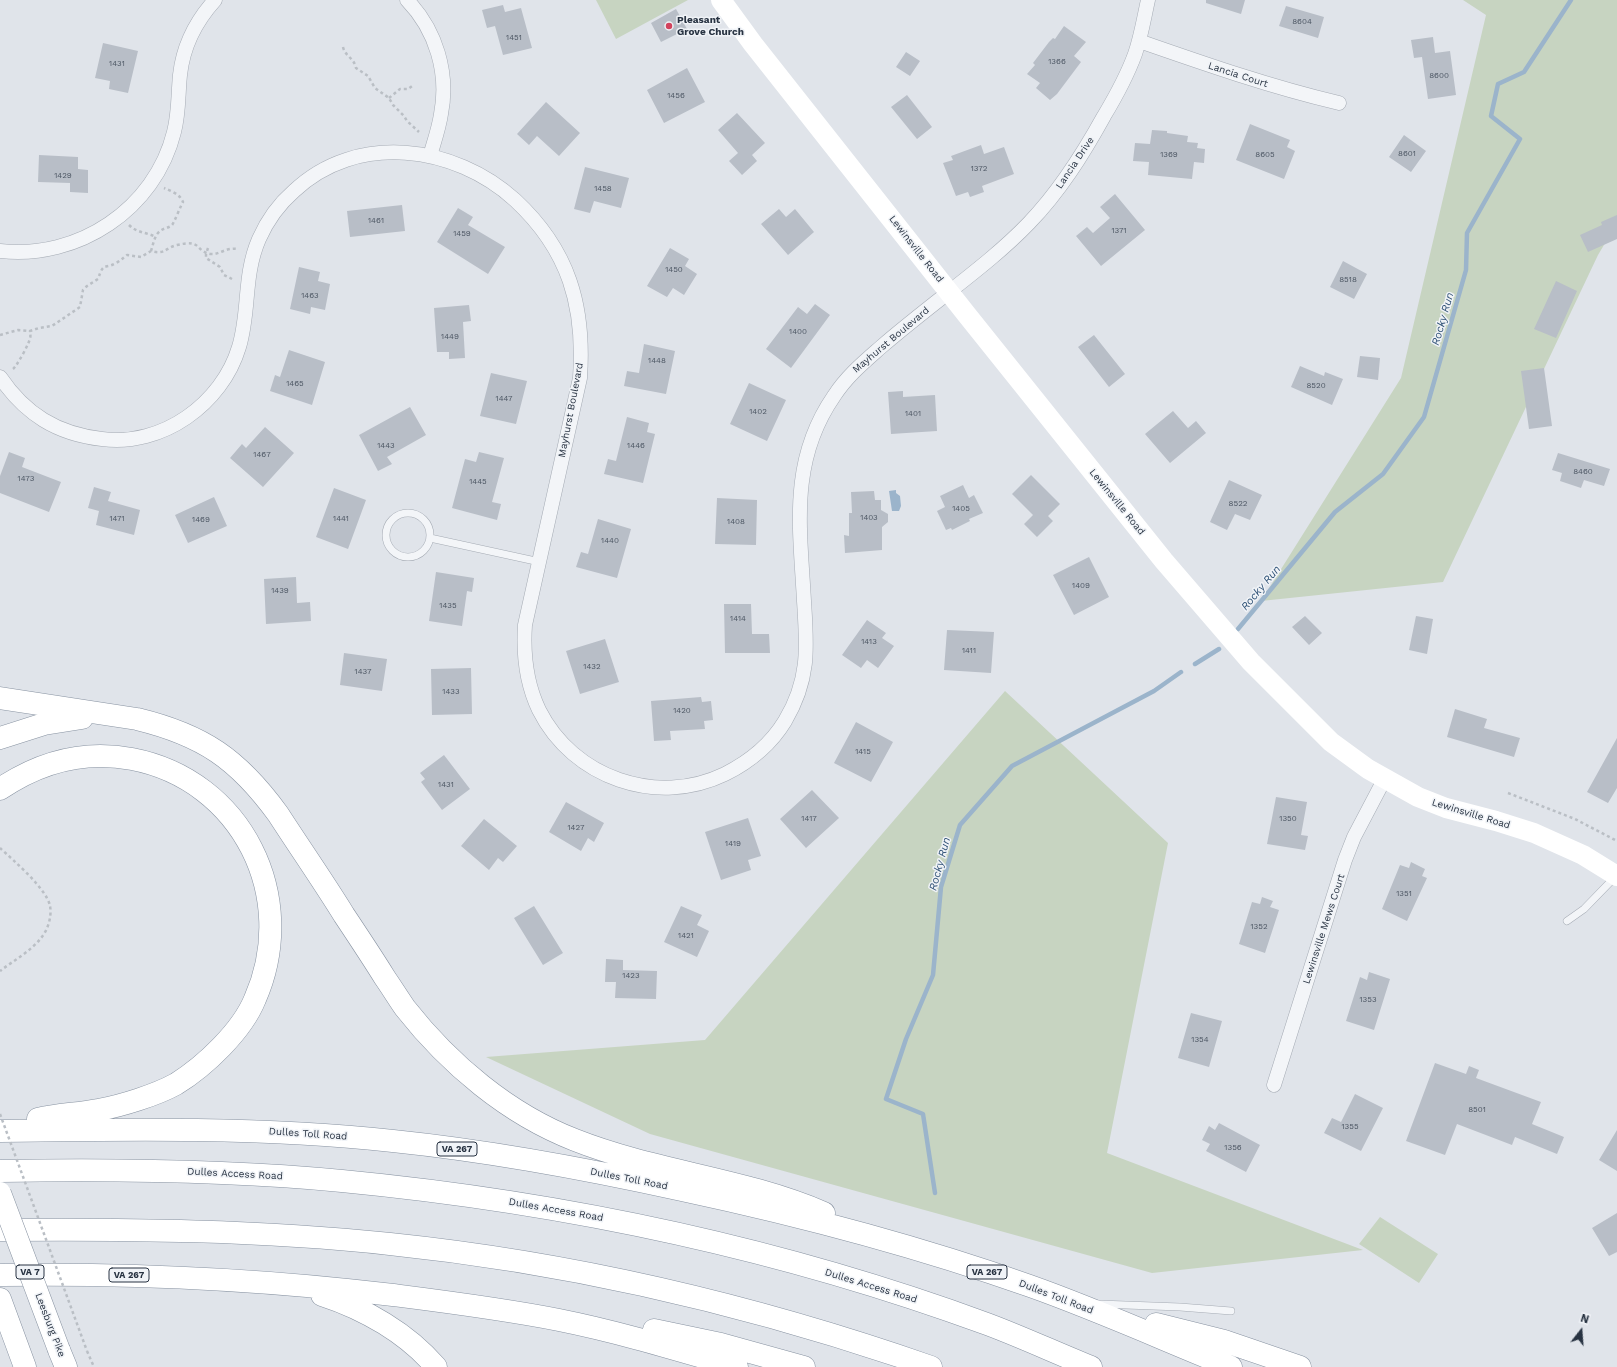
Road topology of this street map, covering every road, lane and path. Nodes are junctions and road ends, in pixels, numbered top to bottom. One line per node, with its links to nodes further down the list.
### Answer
1 (215, 0): 17 (street)
2 (407, 0): 11 (street)
3 (721, 0): 21 (main road, Lewinsville Road)
4 (1148, 0): 5 (street, Lancia Drive)
5 (1139, 41): 9 (street, Lancia Court); 21 (street, Lancia Drive)
6 (343, 47): 8 (path)
7 (412, 86): 8 (path)
8 (389, 98): 10 (path)
9 (1339, 103)
10 (419, 132)
11 (430, 156): 25 (street, Mayhurst Boulevard); 27 (street, Mayhurst Boulevard)
12 (164, 188): 14 (path)
13 (129, 225): 14 (path)
14 (156, 236): 18 (path)
15 (208, 248): 19 (path)
16 (238, 250): 19 (path)
17 (0, 251)
18 (151, 251): 19 (path); 22 (path)
19 (207, 252): 20 (path)
20 (232, 279)
21 (949, 292): 27 (street, Mayhurst Boulevard); 31 (main road, Lewinsville Road)
22 (30, 332): 23 (path); 24 (path)
23 (0, 335)
24 (14, 369)
25 (0, 377)
26 (430, 538): 26 (lane); 27 (lane)
27 (540, 562)
28 (0, 698): 29 (highway)
29 (113, 716): 30 (highway); 45 (highway)
30 (0, 738)
31 (1385, 778): 36 (main road, Lewinsville Road); 39 (street, Lewinsville Mews Court)
32 (0, 789): 41 (highway)
33 (1508, 793): 34 (path)
34 (1617, 841)
35 (0, 848): 38 (path)
36 (1617, 875): 37 (lane)
37 (1567, 921)
38 (0, 971)
39 (1274, 1085)
40 (0, 1114): 54 (path, bridge)
41 (0, 1130): 45 (highway, Dulles Toll Road / VA 267)
42 (0, 1171): 59 (highway, Dulles Access Road)
43 (0, 1193): 52 (highway, Leesburg Pike / VA 7, bridge)
44 (0, 1230): 58 (highway)
45 (904, 1246): 49 (highway, Dulles Toll Road / VA 267)
46 (0, 1274): 47 (highway, VA 267)
47 (258, 1281): 51 (highway, VA 267); 55 (highway)
48 (0, 1299): 53 (highway)
49 (1070, 1302): 50 (lane); 60 (highway); 61 (highway, Dulles Toll Road / VA 267); 62 (highway)
50 (1231, 1311)
51 (561, 1321): 56 (highway, VA 267); 57 (highway, VA 267)
52 (63, 1358)
53 (22, 1362)
54 (94, 1367)
55 (436, 1367)
56 (737, 1367)
57 (804, 1367)
58 (931, 1367)
59 (1091, 1367)
60 (1202, 1367)
61 (1231, 1367)
62 (1300, 1367)

